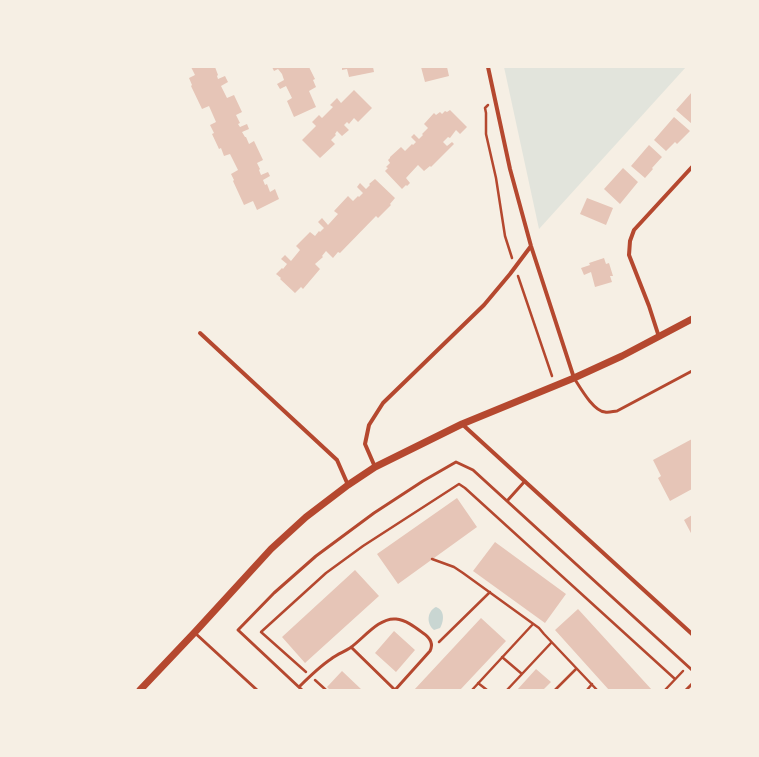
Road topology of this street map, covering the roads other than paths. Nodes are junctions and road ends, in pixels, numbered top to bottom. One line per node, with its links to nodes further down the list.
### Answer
1 (488, 67): 3 (street)
2 (692, 167): 6 (street)
3 (531, 246): 8 (street); 10 (street)
4 (692, 319): 6 (street)
5 (200, 333): 12 (street)
6 (659, 337): 8 (street)
7 (692, 371): 8 (lane)
8 (574, 378): 9 (street)
9 (462, 424): 10 (street); 11 (street)
10 (375, 467): 12 (street)
11 (524, 481): 13 (lane); 15 (street)
12 (348, 485): 14 (street)
13 (507, 501): 17 (lane); 19 (lane)
14 (195, 632): 20 (street); 21 (lane)
15 (692, 634)
16 (351, 647): 19 (lane); 23 (lane); 23 (lane)
17 (692, 670)
18 (692, 684): 24 (lane)
19 (299, 687): 22 (lane)
20 (140, 690)
21 (257, 690)
22 (302, 690)
23 (395, 690)
24 (686, 690)

